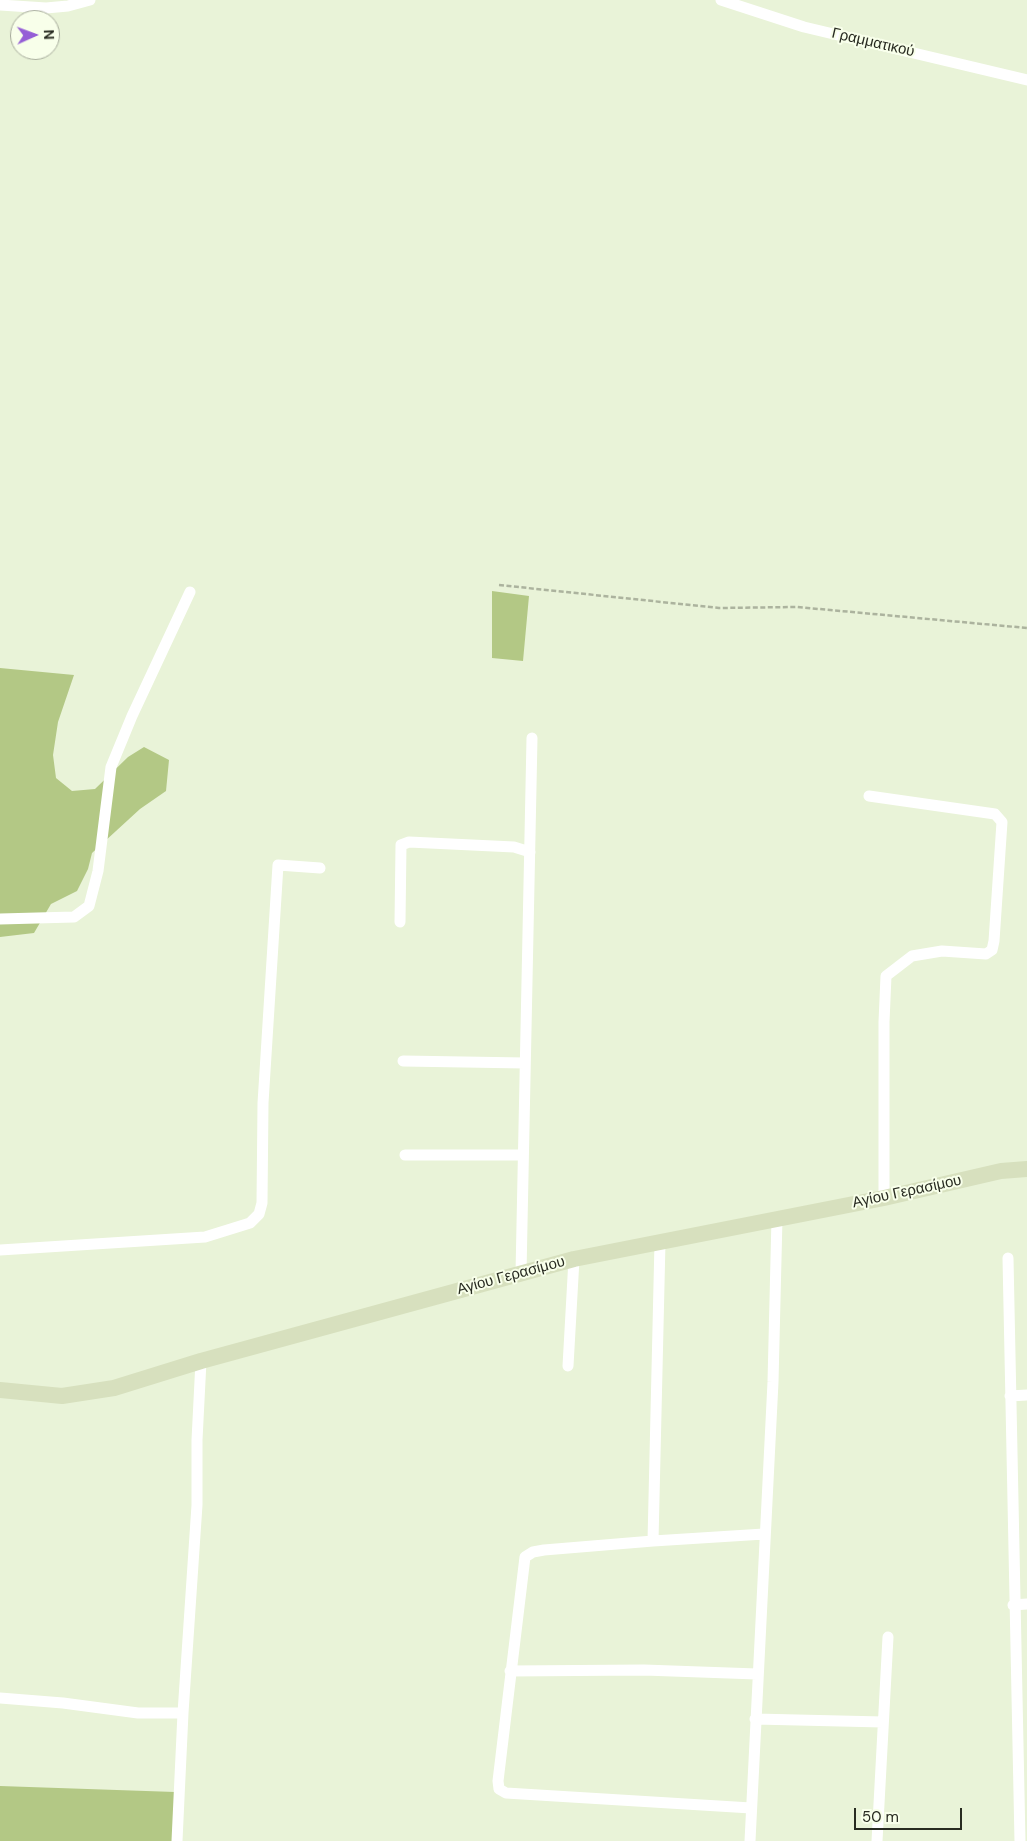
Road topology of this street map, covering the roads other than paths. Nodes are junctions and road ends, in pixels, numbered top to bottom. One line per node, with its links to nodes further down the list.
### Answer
1 (90, 0): 3 (street)
2 (721, 0): 4 (street, Γραμματικού)
3 (0, 5)
4 (1027, 80)
5 (190, 592): 10 (street)
6 (532, 738): 8 (street)
7 (869, 796): 17 (street)
8 (530, 852): 11 (street); 13 (street)
9 (320, 868): 20 (street)
10 (0, 919)
11 (400, 922)
12 (403, 1061): 13 (street)
13 (525, 1063): 15 (street)
14 (405, 1155): 15 (street)
15 (523, 1155): 23 (street)
16 (1027, 1169): 17 (street, Αγίου Γερασίμου)
17 (884, 1198): 18 (street, Αγίου Γερασίμου)
18 (777, 1218): 19 (street, Αγίου Γερασίμου); 29 (street)
19 (660, 1242): 22 (street, Αγίου Γερασίμου); 30 (street)
20 (0, 1250)
21 (1008, 1258): 28 (street)
22 (574, 1259): 23 (street, Αγίου Γερασίμου); 25 (street)
23 (521, 1273): 24 (street, Αγίου Γερασίμου)
24 (200, 1361): 26 (street, Αγίου Γερασίμου); 37 (street)
25 (568, 1366)
26 (0, 1390)
27 (1027, 1395): 28 (street)
28 (1010, 1396): 31 (street)
29 (764, 1534): 30 (street); 35 (street)
30 (653, 1541): 34 (street)
31 (1014, 1604): 32 (street); 41 (street)
32 (1027, 1604)
33 (888, 1637): 39 (street)
34 (510, 1671): 35 (street); 40 (street)
35 (757, 1674): 38 (street)
36 (0, 1698): 37 (street)
37 (183, 1713): 42 (street)
38 (755, 1719): 39 (street); 40 (street)
39 (883, 1722): 44 (street)
40 (751, 1808): 43 (street)
41 (1023, 1821): 45 (street)
42 (176, 1841)
43 (750, 1841)
44 (877, 1841)
45 (1020, 1841)

